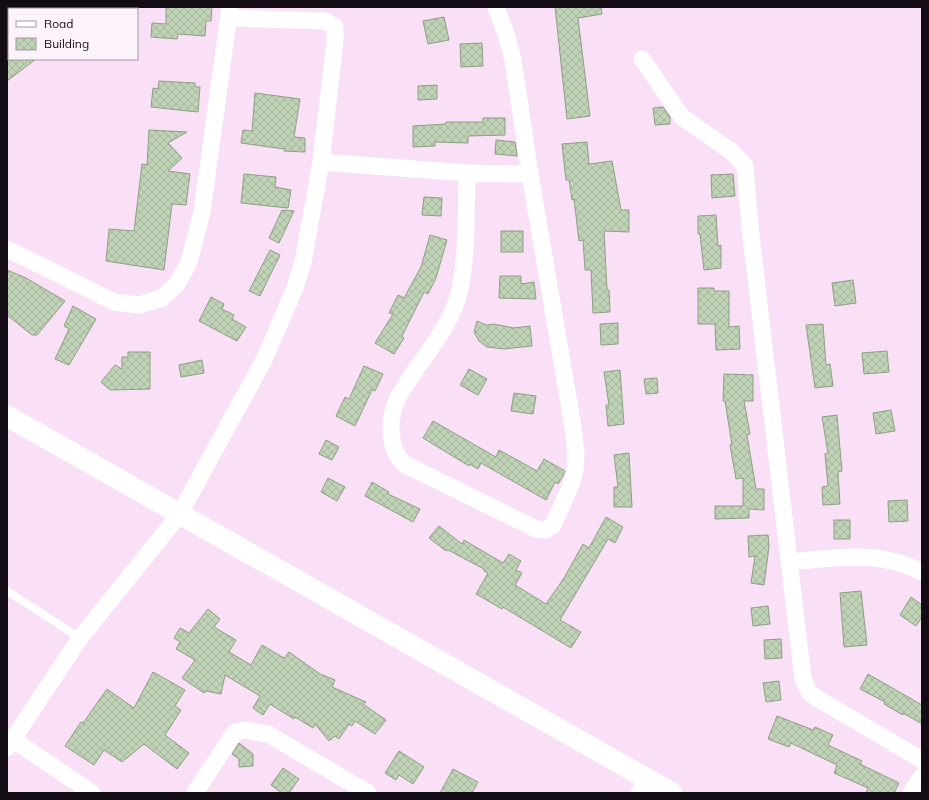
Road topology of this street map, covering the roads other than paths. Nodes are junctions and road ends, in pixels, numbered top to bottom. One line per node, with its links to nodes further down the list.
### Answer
1 (496, 7): 6 (street)
2 (230, 13): 4 (street); 7 (street)
3 (642, 59): 10 (street)
4 (321, 162): 5 (street); 9 (street)
5 (467, 173): 6 (street); 6 (street)
6 (530, 174)
7 (7, 249)
8 (7, 416): 9 (street)
9 (180, 515): 13 (street); 17 (street)
10 (789, 562): 11 (street); 15 (street)
11 (922, 572)
12 (7, 591): 13 (lane)
13 (80, 638): 14 (street)
14 (10, 743): 18 (street)
15 (922, 760)
16 (922, 776): 22 (street)
17 (643, 786): 21 (street)
18 (92, 793)
19 (195, 793): 20 (street)
20 (368, 793)
21 (672, 793)
22 (911, 793)

